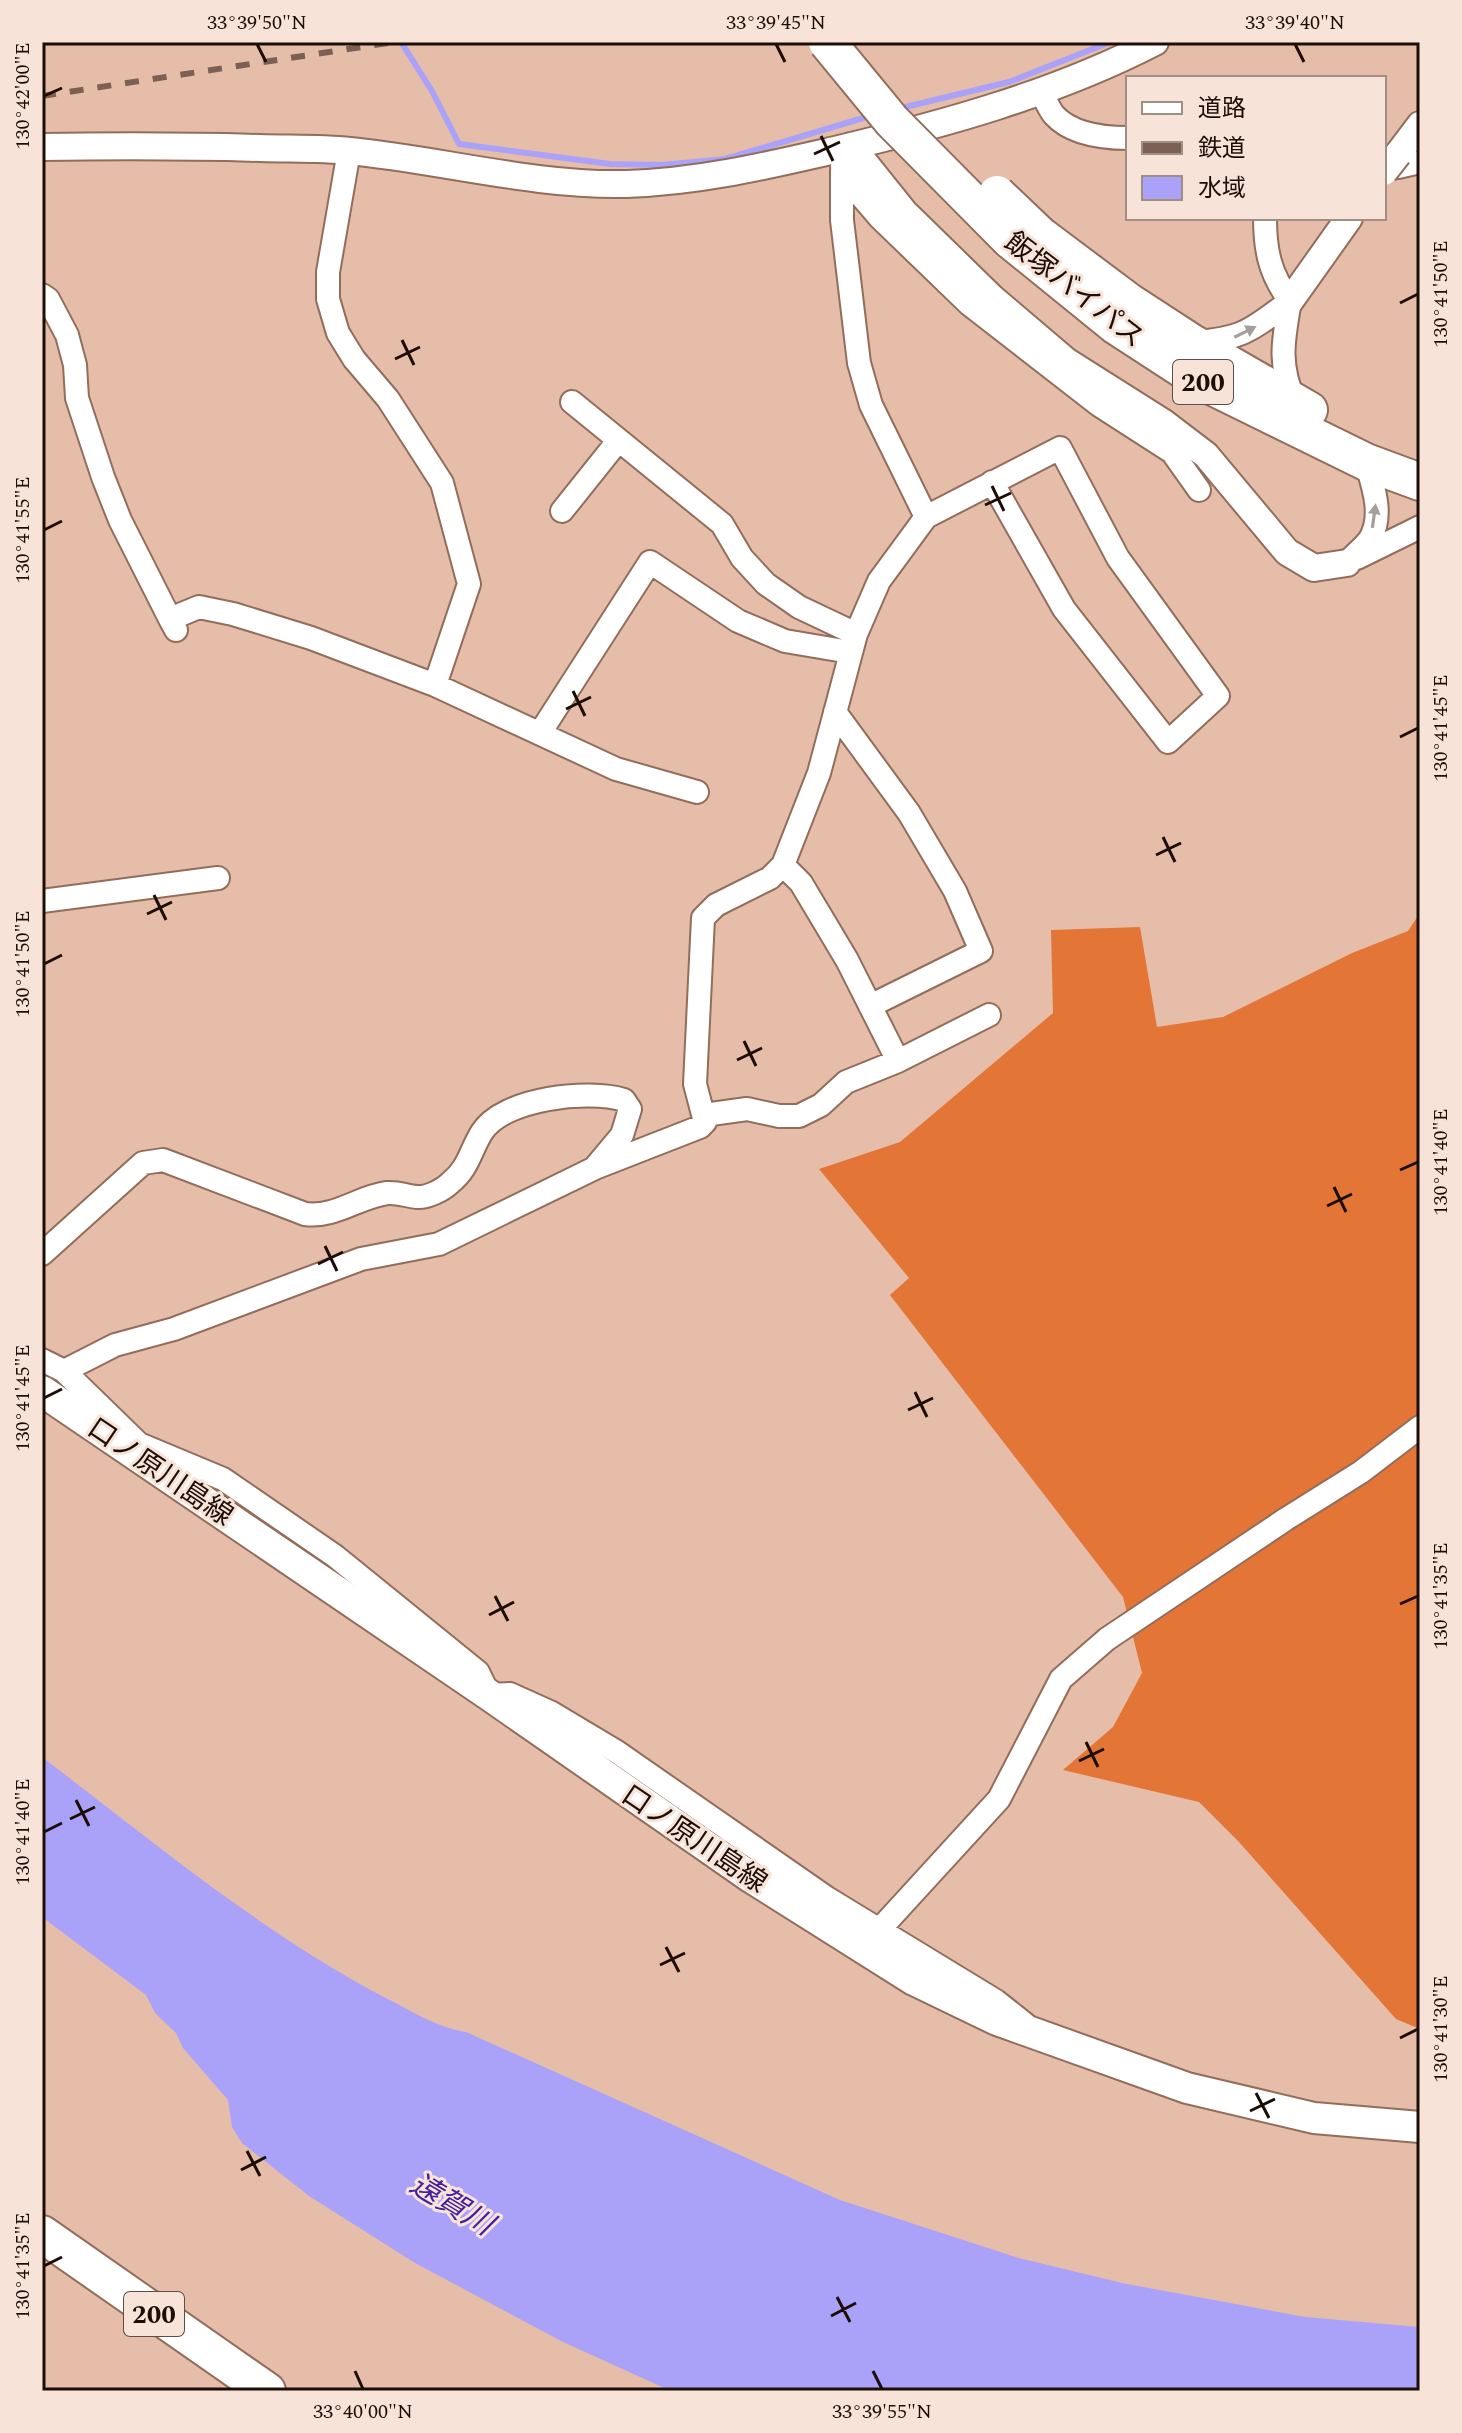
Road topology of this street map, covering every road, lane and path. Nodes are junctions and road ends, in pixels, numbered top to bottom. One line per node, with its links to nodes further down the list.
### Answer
1 (827, 42): 13 (highway, 飯塚バイパス / 200, bridge)
2 (859, 42): 13 (highway, 200, bridge)
3 (1155, 42): 4 (street)
4 (1041, 92): 6 (street); 9 (street)
5 (1420, 125): 10 (street)
6 (1126, 138)
7 (42, 147): 8 (street)
8 (349, 151): 9 (street); 30 (street)
9 (844, 153): 24 (street); 26 (street); 28 (street)
10 (1403, 164)
11 (1265, 220): 15 (street)
12 (1348, 220): 15 (street)
13 (1025, 237): 16 (highway, 200); 21 (highway, 飯塚バイパス / 200)
14 (42, 295): 30 (street)
15 (1290, 301): 16 (street, one-way to 15); 18 (street)
16 (1191, 342): 18 (highway, 200)
17 (572, 402): 19 (street)
18 (1296, 404): 20 (highway, 200)
19 (618, 441): 25 (street); 29 (street)
20 (1420, 458)
21 (1366, 462): 23 (highway, 飯塚バイパス / 200); 28 (street, one-way to 21)
22 (992, 482): 22 (street); 26 (street)
23 (1420, 482)
24 (1199, 490)
25 (562, 511)
26 (926, 517): 29 (street)
27 (1420, 527): 28 (street)
28 (1347, 563)
29 (853, 643): 31 (street); 32 (street)
30 (435, 685): 32 (street)
31 (835, 712): 34 (street); 37 (street)
32 (540, 733): 33 (street)
33 (697, 792)
34 (783, 865): 37 (street); 40 (street)
35 (218, 878): 36 (street)
36 (42, 901)
37 (870, 1006): 39 (street)
38 (989, 1015): 39 (street)
39 (898, 1061): 40 (street)
40 (704, 1115): 41 (street)
41 (595, 1168): 42 (street); 44 (street)
42 (42, 1254)
43 (42, 1360): 44 (street)
44 (53, 1381): 46 (main road, 口ノ原川島線)
45 (1420, 1427): 47 (street)
46 (489, 1695): 47 (street); 48 (main road, 口ノ原川島線)
47 (880, 1929): 48 (street)
48 (1041, 2036): 49 (main road, 口ノ原川島線)
49 (1420, 2127)
50 (42, 2234): 51 (highway, 200)
51 (267, 2391)

